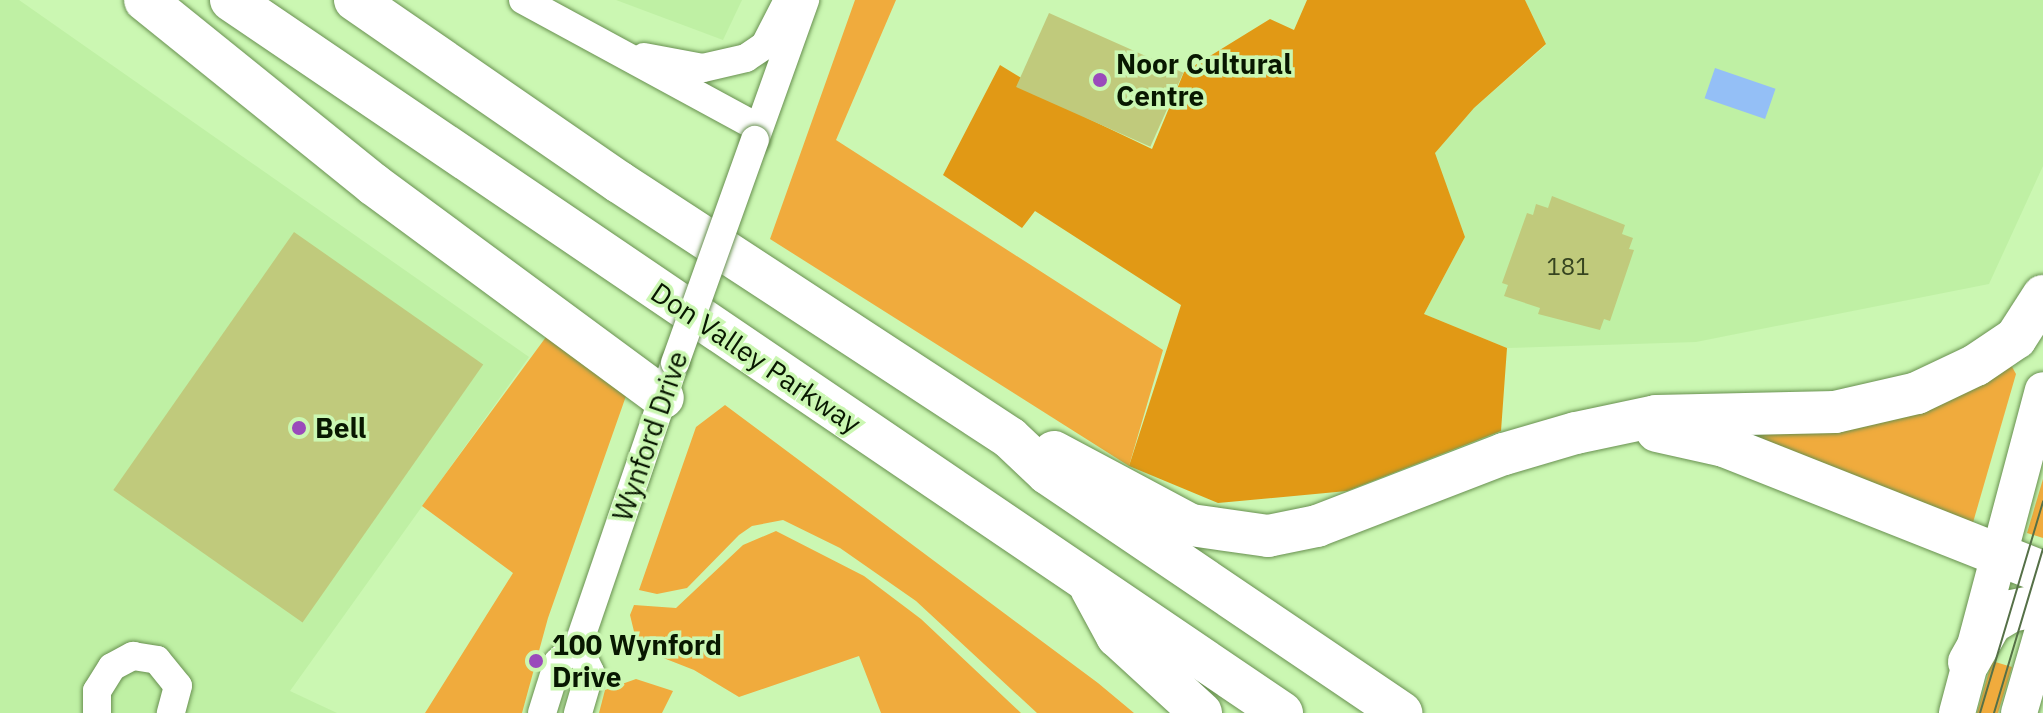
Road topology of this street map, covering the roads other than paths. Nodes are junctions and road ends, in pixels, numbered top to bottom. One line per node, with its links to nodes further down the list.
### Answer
1 (145, 0): 10 (highway)
2 (231, 0): 16 (highway, Don Valley Parkway)
3 (355, 0): 13 (highway)
4 (523, 0): 7 (street)
5 (788, 0): 7 (street)
6 (805, 0): 8 (street, Wynford Drive)
7 (601, 46): 8 (street)
8 (757, 134): 10 (street, Wynford Drive, bridge)
9 (2043, 296): 12 (highway)
10 (669, 380): 19 (street, Wynford Drive)
11 (2043, 390): 14 (main road)
12 (1576, 433): 13 (highway); 14 (highway)
13 (1010, 438): 27 (highway)
14 (1997, 555): 15 (highway); 20 (main road)
15 (2043, 572)
16 (1086, 580): 25 (highway); 26 (highway, Don Valley Parkway)
17 (2043, 605): 20 (highway)
18 (2043, 630): 29 (main road)
19 (578, 647): 23 (street, Wynford Drive); 24 (street)
20 (1969, 662): 28 (main road)
21 (97, 713): 22 (street)
22 (171, 713)
23 (542, 713)
24 (578, 713)
25 (1201, 713)
26 (1282, 713)
27 (1401, 713)
28 (1957, 713)
29 (2019, 713)

